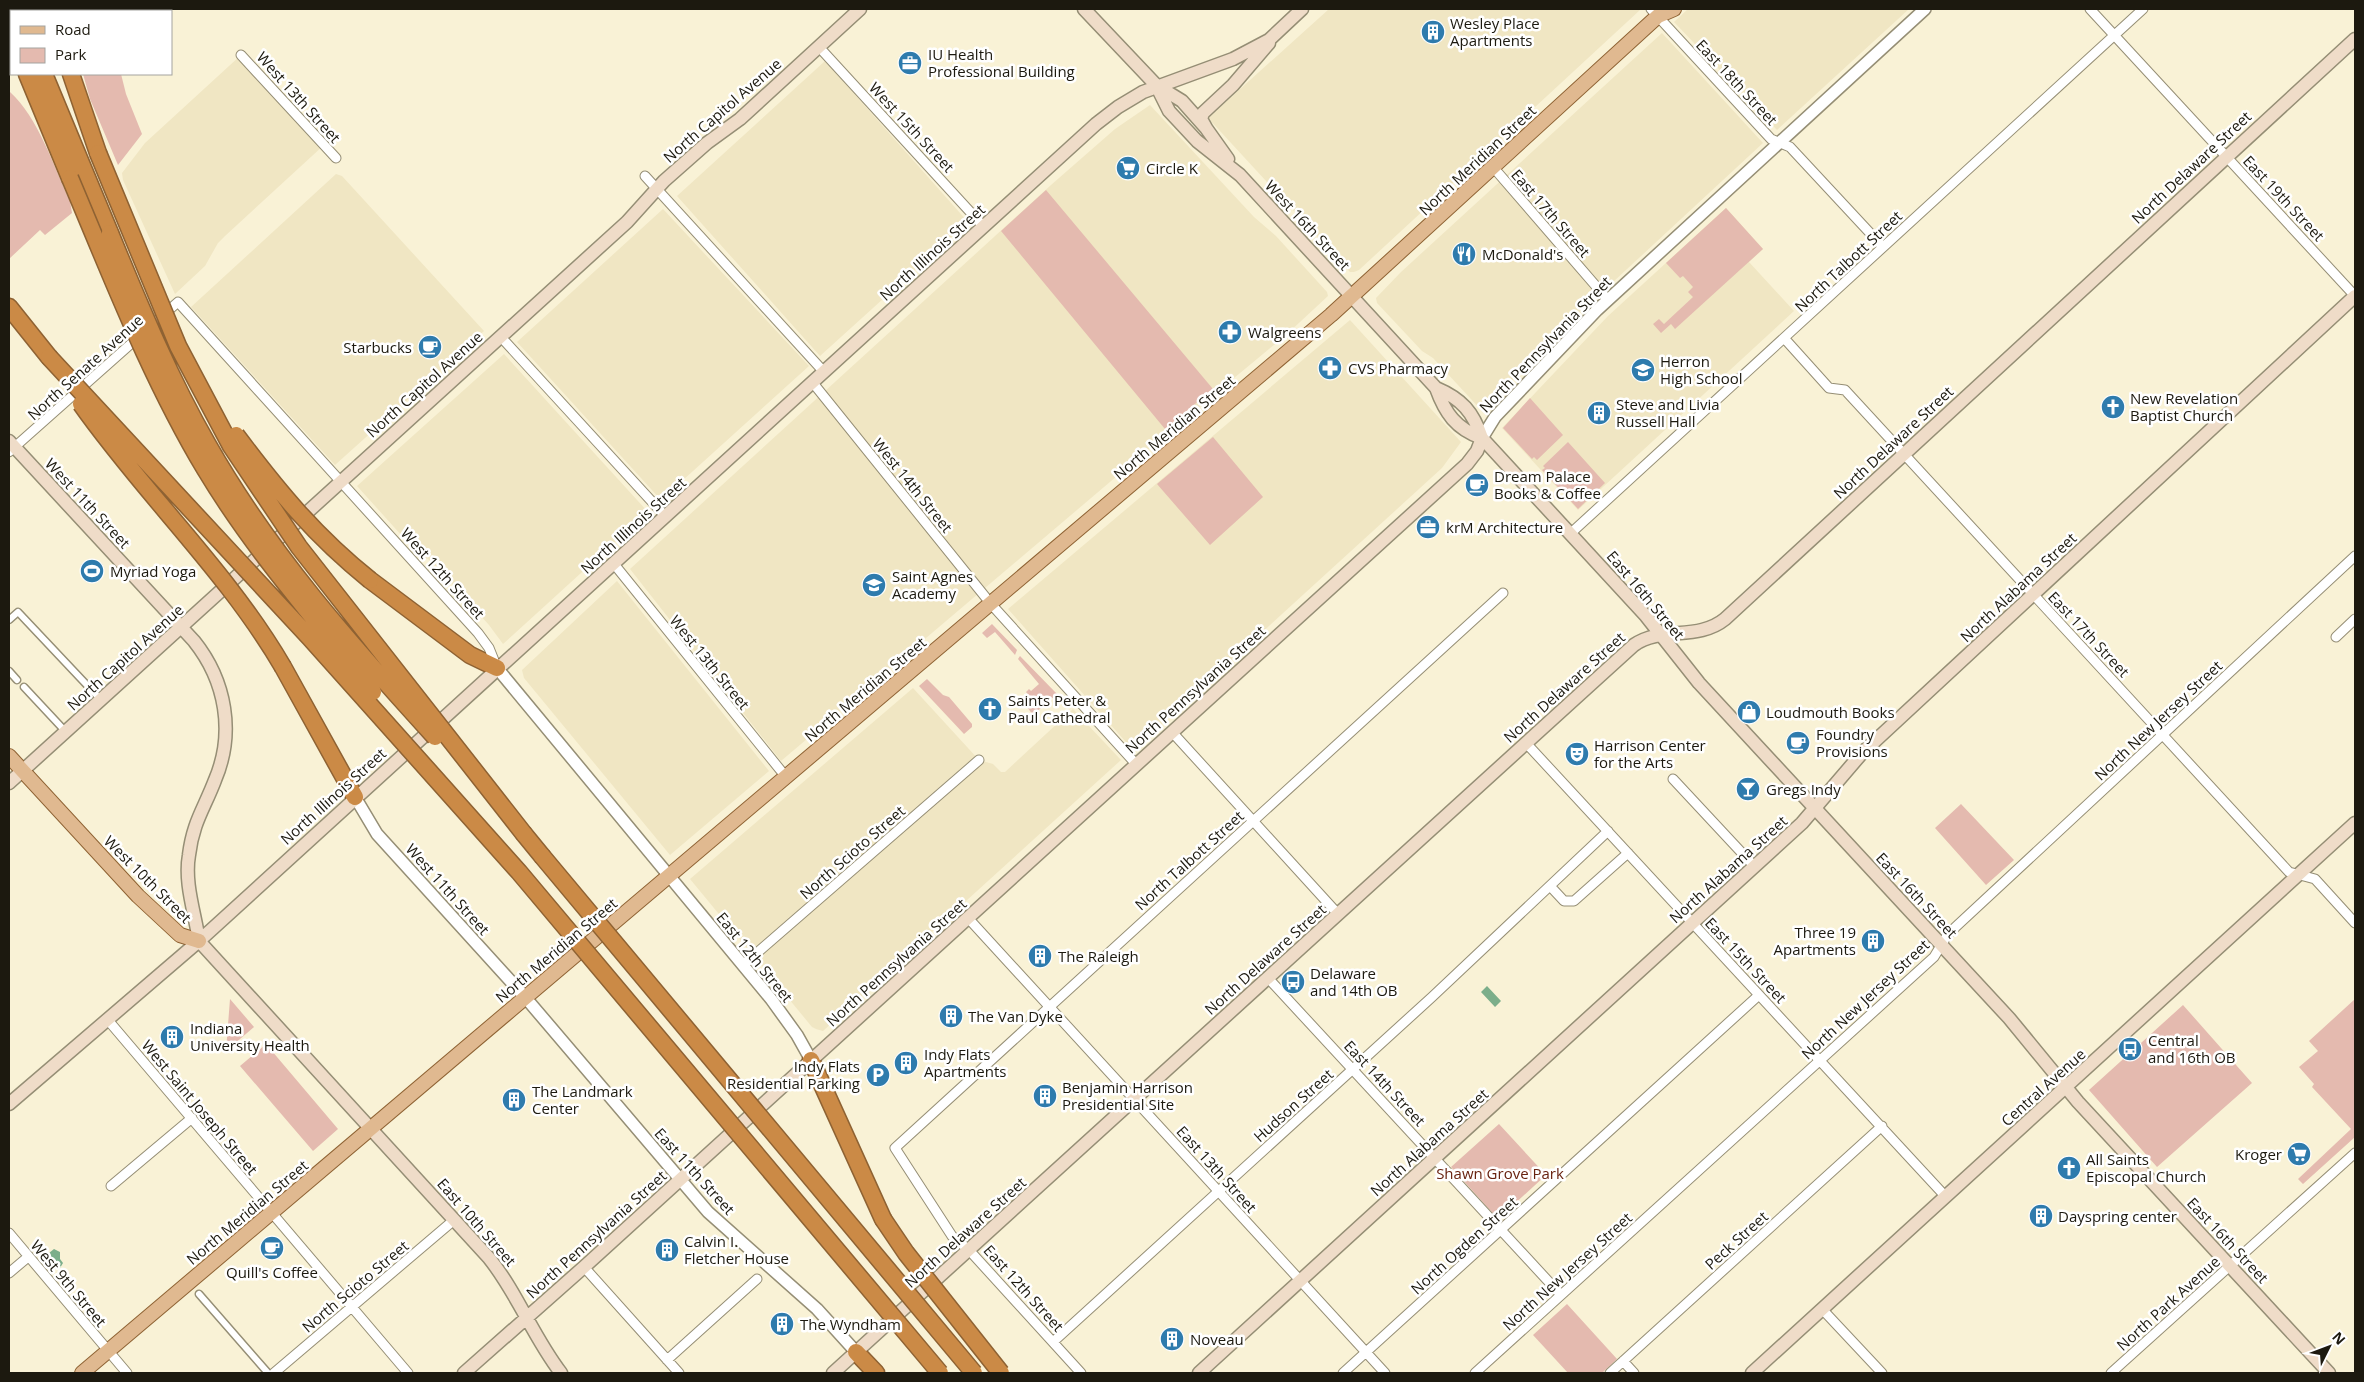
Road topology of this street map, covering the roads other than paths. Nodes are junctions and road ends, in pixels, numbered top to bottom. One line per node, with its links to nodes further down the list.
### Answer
1 (860, 9): 12 (main road, North Capitol Avenue)
2 (1084, 9): 17 (main road, West 16th Street)
3 (1302, 9): 10 (main road, North Illinois Street)
4 (1674, 9): 8 (main road, North Meridian Street)
5 (1925, 9): 19 (street, North Pennsylvania Street)
6 (2090, 9): 9 (street, East 19th Street)
7 (2143, 9): 9 (street, North Talbott Street)
8 (1657, 11): 19 (street, East 18th Street); 22 (main road, North Meridian Street)
9 (2114, 35): 20 (street, East 19th Street); 27 (street, North Talbott Street)
10 (1274, 37): 17 (main road, North Illinois Street); 18 (main road)
11 (2355, 39): 20 (main road, North Delaware Street)
12 (819, 47): 25 (main road, North Capitol Avenue); 26 (street, West 15th Street)
13 (241, 55): 21 (street, West 13th Street)
14 (26, 75): 77 (highway, bridge)
15 (44, 75): 76 (highway, bridge)
16 (71, 75): 37 (highway, bridge)
17 (1156, 85): 18 (main road, West 16th Street); 23 (main road, West 16th Street); 26 (main road, North Illinois Street)
18 (1206, 128): 23 (main road, West 16th Street)
19 (1780, 142): 27 (street, East 18th Street); 30 (street, North Pennsylvania Street)
20 (2226, 156): 28 (street, East 19th Street); 41 (main road, North Delaware Street)
21 (336, 158)
22 (1493, 167): 29 (main road, North Meridian Street); 30 (street, East 17th Street)
23 (1240, 175): 29 (main road, West 16th Street)
24 (645, 176): 25 (street)
25 (657, 189): 33 (main road, North Capitol Avenue); 36 (street)
26 (984, 227): 36 (main road, North Illinois Street)
27 (1883, 247): 34 (street, North Talbott Street)
28 (2355, 296): 48 (main road, North Alabama Street)
29 (1352, 297): 39 (main road, East 16th Street); 49 (main road, North Meridian Street)
30 (1608, 300): 39 (street, North Pennsylvania Street)
31 (178, 302): 40 (street, North Senate Avenue); 42 (street, West 12th Street)
32 (9, 307): 35 (highway)
33 (500, 336): 42 (main road, North Capitol Avenue); 43 (street)
34 (1784, 338): 41 (street, East 17th Street); 44 (street, North Talbott Street)
35 (49, 357): 71 (highway, bridge); 77 (highway, bridge)
36 (824, 372): 38 (main road, North Illinois Street)
37 (194, 380): 55 (highway, bridge); 76 (highway, bridge)
38 (813, 383): 43 (main road, North Illinois Street); 49 (street, West 14th Street)
39 (1482, 438): 44 (main road, East 16th Street); 61 (main road, North Pennsylvania Street)
40 (11, 447): 52 (main road, West 11th Street)
41 (1904, 454): 48 (street, East 17th Street); 53 (main road, North Delaware Street)
42 (341, 482): 52 (main road, North Capitol Avenue); 55 (street, West 12th Street)
43 (666, 517): 46 (main road, North Illinois Street)
44 (1571, 533): 53 (main road, East 16th Street)
45 (2355, 556): 62 (street, North New Jersey Street)
46 (614, 564): 55 (main road, North Illinois Street); 68 (street, West 13th Street)
47 (1503, 593): 73 (street, North Talbott Street)
48 (2034, 595): 62 (street, East 17th Street); 72 (main road, North Alabama Street)
49 (991, 604): 66 (street); 68 (main road, North Meridian Street)
50 (2355, 619): 54 (street)
51 (9, 620): 59 (street)
52 (181, 628): 59 (main road, North Capitol Avenue); 87 (main road, West 11th Street)
53 (1661, 636): 63 (main road, North Delaware Street); 72 (main road, East 16th Street)
54 (2336, 637)
55 (497, 668): 71 (main road, North Illinois Street); 81 (street, West 12th Street)
56 (9, 671): 57 (street)
57 (17, 680)
58 (24, 686): 60 (street)
59 (101, 701): 60 (main road, North Capitol Avenue)
60 (66, 732): 67 (main road, North Capitol Avenue)
61 (1172, 732): 66 (main road, North Pennsylvania Street); 73 (street)
62 (2162, 735): 80 (street, East 17th Street); 88 (street, North New Jersey Street)
63 (1526, 743): 75 (street, East 15th Street); 83 (main road, North Delaware Street)
64 (9, 756): 67 (main road, West 10th Street)
65 (979, 760): 89 (street, North Scioto Street)
66 (1136, 764): 84 (main road, North Pennsylvania Street)
67 (23, 771): 70 (main road, North Capitol Avenue); 87 (main road, West 10th Street)
68 (786, 777): 81 (main road, North Meridian Street)
69 (1673, 779): 79 (street)
70 (9, 783)
71 (355, 797): 87 (main road, North Illinois Street); 92 (street, West 11th Street)
72 (1816, 809): 79 (main road, North Alabama Street); 88 (main road, East 16th Street)
73 (1253, 821): 83 (street); 93 (street, North Talbott Street)
74 (2355, 823): 80 (main road, Central Avenue)
75 (1608, 831): 78 (street, East 15th Street); 82 (street, Hudson Street)
76 (524, 834): 144 (highway, bridge)
77 (487, 837): 143 (highway, bridge)
78 (1628, 853): 82 (street); 86 (street, East 15th Street)
79 (1755, 867): 86 (main road, North Alabama Street)
80 (2300, 874): 85 (street, East 17th Street); 98 (main road, Central Avenue)
81 (670, 877): 89 (street, East 12th Street); 92 (main road, North Meridian Street)
82 (1550, 886): 97 (street, Hudson Street)
83 (1338, 914): 90 (main road, North Delaware Street)
84 (968, 918): 93 (street, East 13th Street); 95 (main road, North Pennsylvania Street)
85 (2355, 923)
86 (1693, 924): 91 (street, East 15th Street); 106 (main road, North Alabama Street)
87 (199, 941): 94 (main road, North Illinois Street); 103 (main road, West 10th Street)
88 (1941, 945): 96 (street, North New Jersey Street); 98 (main road, East 16th Street)
89 (744, 965): 95 (street, East 12th Street)
90 (1268, 978): 97 (street, East 14th Street); 99 (main road, North Delaware Street)
91 (1759, 995): 96 (street, East 15th Street); 113 (street, North Ogden Street)
92 (525, 997): 103 (main road, North Meridian Street); 107 (street, East 11th Street)
93 (1049, 1007): 99 (street, East 13th Street); 104 (street, North Talbott Street)
94 (108, 1019): 100 (main road, North Illinois Street); 101 (street, West Saint Joseph Street)
95 (811, 1060): 107 (main road, North Pennsylvania Street); 145 (highway, bridge)
96 (1820, 1061): 102 (street, East 15th Street); 123 (street, North New Jersey Street)
97 (1353, 1068): 106 (street, East 14th Street); 109 (street, Hudson Street)
98 (2066, 1088): 110 (main road, Central Avenue); 117 (main road, East 16th Street)
99 (1135, 1100): 109 (street, East 13th Street); 115 (main road, North Delaware Street)
100 (9, 1104)
101 (192, 1118): 108 (street); 111 (street, West Saint Joseph Street)
102 (1882, 1126): 110 (street, East 15th Street); 132 (street, Peck Street)
103 (370, 1129): 111 (main road, North Meridian Street); 112 (main road, East 10th Street)
104 (894, 1148): 115 (street, East 12th Street)
105 (2355, 1153): 117 (street, North Park Avenue)
106 (1435, 1158): 113 (street, East 14th Street); 121 (main road, North Alabama Street)
107 (680, 1179): 118 (main road, North Pennsylvania Street); 129 (street, East 11th Street)
108 (111, 1186)
109 (1218, 1191): 121 (street, East 13th Street); 127 (street, Hudson Street)
110 (1946, 1196): 125 (main road, Central Avenue)
111 (272, 1212): 124 (street, West Saint Joseph Street); 128 (main road, North Meridian Street)
112 (454, 1220): 124 (street, North Scioto Street); 126 (main road, East 10th Street)
113 (1501, 1230): 123 (street, East 14th Street); 130 (street, North Ogden Street)
114 (9, 1233): 116 (street, West 9th Street)
115 (969, 1250): 127 (street, East 12th Street); 129 (main road, North Delaware Street)
116 (28, 1257): 119 (street); 128 (street, West 9th Street)
117 (2229, 1266): 155 (street, North Park Avenue); 156 (main road, East 16th Street)
118 (584, 1267): 126 (main road, North Pennsylvania Street); 131 (street)
119 (9, 1273)
120 (757, 1279): 131 (street)
121 (1301, 1281): 130 (street, East 13th Street); 147 (main road, North Alabama Street)
122 (199, 1294): 135 (street)
123 (1561, 1295): 150 (street, North New Jersey Street)
124 (352, 1307): 136 (street, North Scioto Street); 137 (street, West Saint Joseph Street)
125 (1822, 1309): 153 (main road, Central Avenue); 154 (street)
126 (527, 1318): 138 (main road, North Pennsylvania Street); 139 (main road, East 10th Street)
127 (1053, 1342): 146 (street, East 12th Street)
128 (108, 1351): 133 (main road, North Meridian Street); 134 (street, West 9th Street)
129 (856, 1352): 141 (main road, North Delaware Street); 142 (highway)
130 (1366, 1353): 148 (street, North Ogden Street); 149 (street, East 13th Street)
131 (667, 1360): 140 (street)
132 (1623, 1361): 151 (street, Peck Street); 152 (street)
133 (82, 1373)
134 (127, 1373)
135 (268, 1373)
136 (274, 1373)
137 (408, 1373)
138 (464, 1373)
139 (560, 1373)
140 (679, 1373)
141 (833, 1373)
142 (876, 1373)
143 (940, 1373)
144 (974, 1373)
145 (1001, 1373)
146 (1081, 1373)
147 (1199, 1373)
148 (1343, 1373)
149 (1385, 1373)
150 (1476, 1373)
151 (1610, 1373)
152 (1634, 1373)
153 (1752, 1373)
154 (1882, 1373)
155 (2112, 1373)
156 (2329, 1373)

